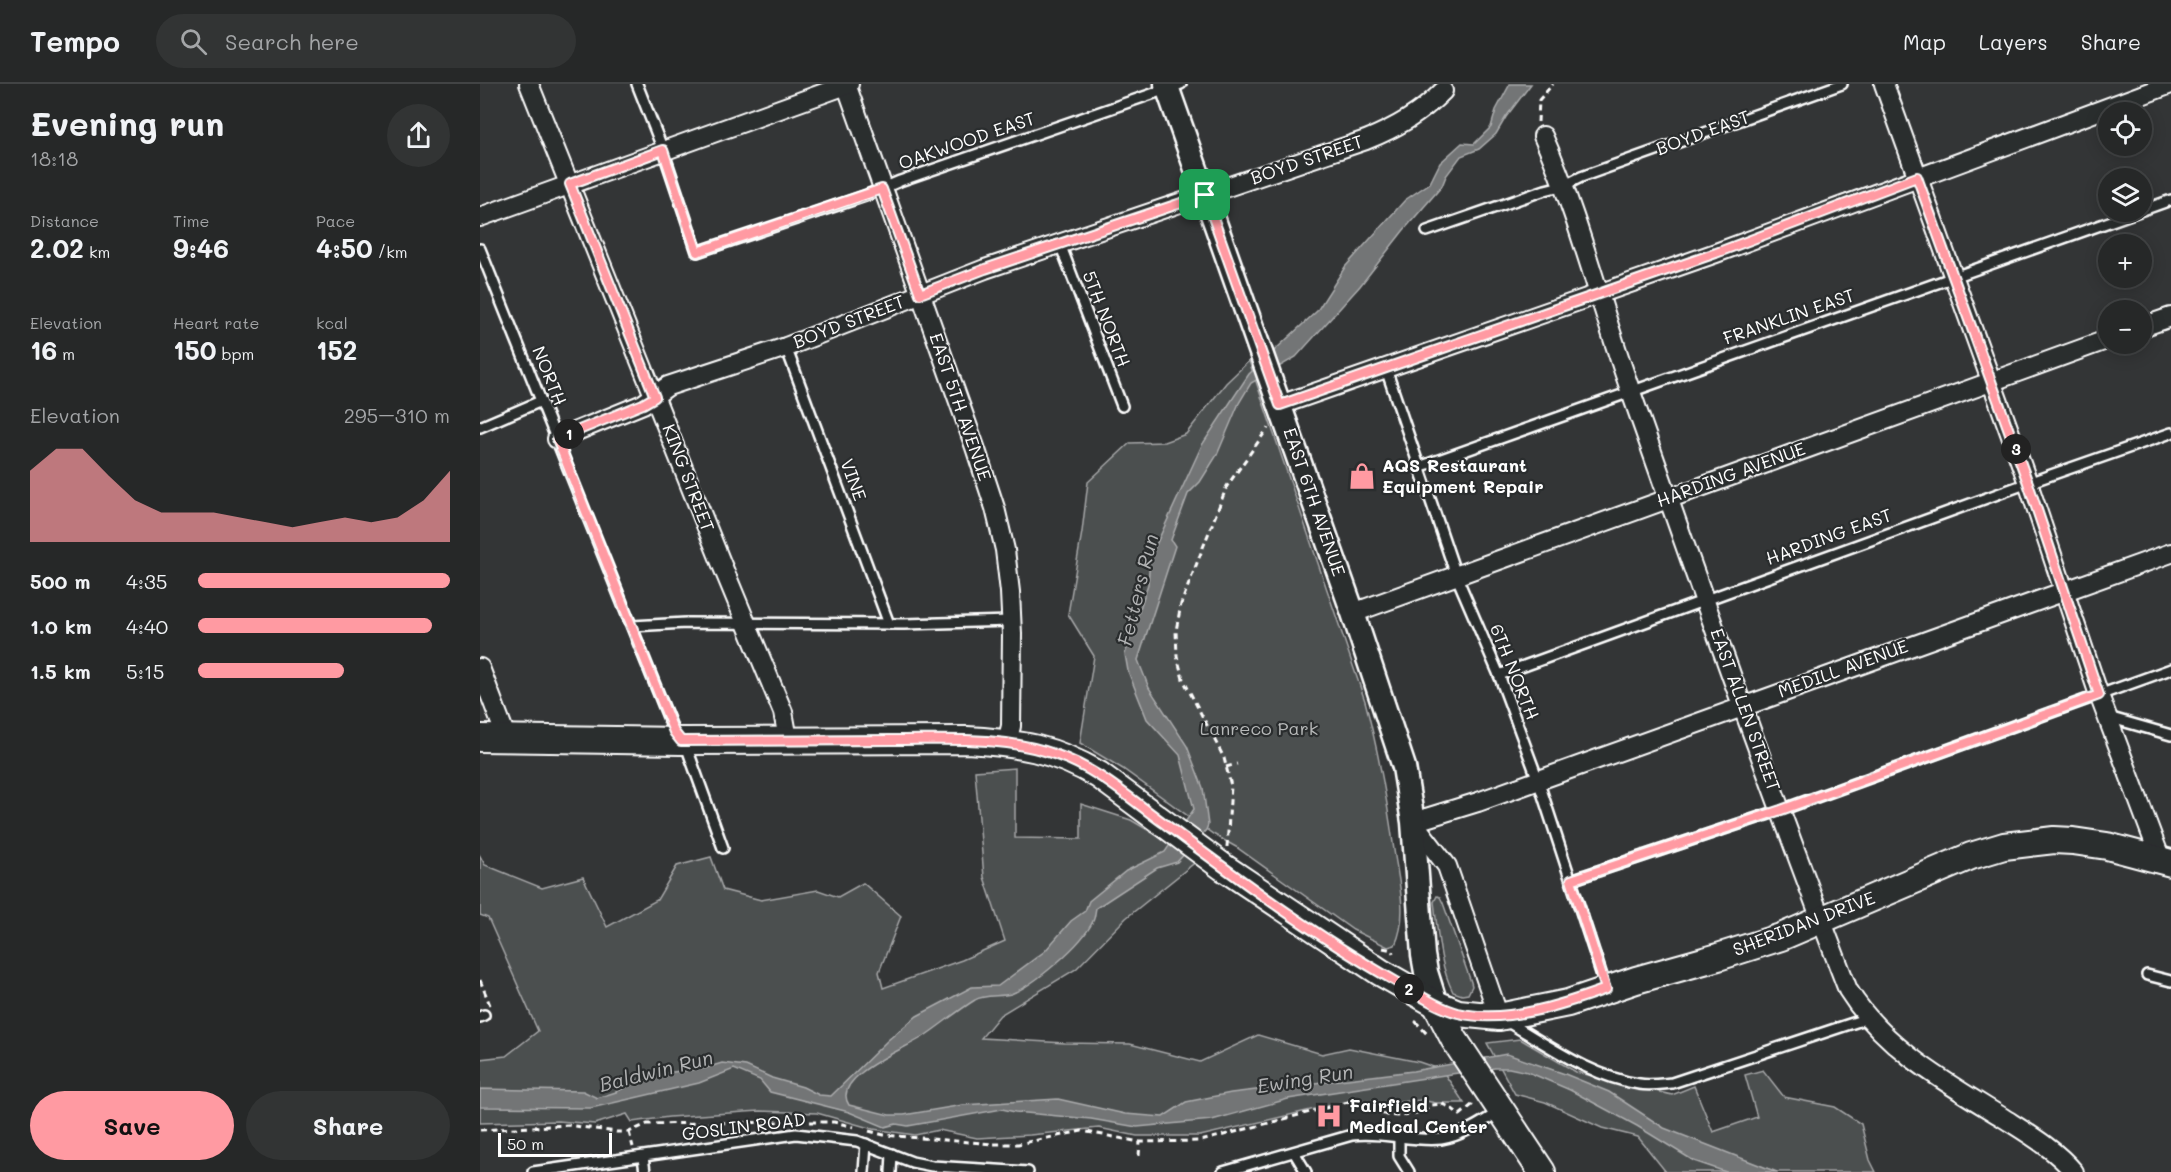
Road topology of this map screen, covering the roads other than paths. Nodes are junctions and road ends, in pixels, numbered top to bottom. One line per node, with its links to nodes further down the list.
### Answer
1 (529, 84): 12 (street, KING STREET)
2 (637, 84): 10 (lane)
3 (847, 84): 10 (street); 14 (street, EAST 5TH AVENUE)
4 (1842, 84): 13 (lane, BOYD EAST)
5 (1884, 84): 11 (street)
6 (2171, 84): 11 (street)
7 (1171, 86): 14 (lane, OAKWOOD EAST); 15 (street, EAST 6TH AVENUE)
8 (1443, 91): 15 (street, BOYD STREET)
9 (1543, 136): 13 (street, EAST ALLEN STREET)
10 (663, 150): 12 (street); 14 (lane, OAKWOOD EAST)
11 (1917, 177): 21 (street); 23 (street)
12 (570, 184): 17 (street); 31 (street, KING STREET)
13 (1565, 185): 18 (lane, BOYD EAST); 23 (street, EAST ALLEN STREET)
14 (882, 189): 22 (street, EAST 5TH AVENUE)
15 (1205, 195): 19 (street, BOYD STREET); 32 (street, EAST 6TH AVENUE)
16 (2171, 200): 21 (lane, FRANKLIN EAST)
17 (480, 217)
18 (1427, 231)
19 (1060, 244): 22 (street, BOYD STREET); 34 (lane, 5TH NORTH)
20 (480, 249): 33 (lane, NORTH)
21 (1954, 277): 29 (street); 30 (lane, FRANKLIN EAST)
22 (920, 294): 27 (street, BOYD STREET); 46 (street, EAST 5TH AVENUE)
23 (1598, 294): 28 (street); 30 (street, EAST ALLEN STREET)
24 (2171, 317): 25 (street)
25 (2152, 324)
26 (2098, 343): 29 (street, HARDING AVENUE)
27 (786, 346): 31 (street, BOYD STREET); 48 (lane, VINE)
28 (1386, 369): 32 (street); 38 (lane, 6TH NORTH)
29 (1992, 381): 39 (street); 40 (street, HARDING AVENUE)
30 (1630, 391): 38 (lane, FRANKLIN EAST); 40 (street, EAST ALLEN STREET)
31 (655, 397): 37 (street); 47 (street, KING STREET)
32 (1277, 398): 45 (street, EAST 6TH AVENUE)
33 (542, 401): 35 (lane); 37 (lane, NORTH)
34 (1122, 406)
35 (480, 427)
36 (2171, 432): 39 (lane, HARDING EAST)
37 (557, 439): 49 (lane, NORTH)
38 (1419, 467): 42 (lane, 6TH NORTH)
39 (2028, 483): 43 (street); 44 (lane, HARDING EAST)
40 (1668, 498): 42 (street, HARDING AVENUE); 44 (street, EAST ALLEN STREET)
41 (2171, 553): 43 (street, MEDILL AVENUE)
42 (1456, 575): 45 (street, HARDING AVENUE); 52 (lane, 6TH NORTH)
43 (2065, 590): 53 (street); 54 (street, MEDILL AVENUE)
44 (1706, 599): 52 (lane, HARDING EAST); 54 (street, EAST ALLEN STREET)
45 (1353, 613): 64 (street, EAST 6TH AVENUE)
46 (1011, 621): 48 (lane); 61 (street, EAST 5TH AVENUE)
47 (746, 623): 48 (lane); 49 (lane); 59 (street, KING STREET)
48 (889, 624)
49 (632, 626): 60 (lane, NORTH)
50 (480, 668): 58 (street)
51 (2171, 669): 53 (lane)
52 (1498, 675): 62 (lane, 6TH NORTH)
53 (2099, 695): 55 (street); 63 (lane)
54 (1743, 705): 62 (street, MEDILL AVENUE); 63 (street, EAST ALLEN STREET)
55 (2108, 717): 56 (lane); 66 (street)
56 (2171, 735)
57 (480, 738): 58 (main road, SHERIDAN DRIVE)
58 (507, 739): 60 (main road, SHERIDAN DRIVE)
59 (788, 739): 60 (main road, SHERIDAN DRIVE); 61 (main road, SHERIDAN DRIVE)
60 (681, 741): 65 (lane, NORTH)
61 (1007, 742): 72 (main road, SHERIDAN DRIVE)
62 (1538, 780): 64 (street, MEDILL AVENUE); 67 (lane, 6TH NORTH)
63 (1781, 810): 67 (lane); 68 (street, EAST ALLEN STREET)
64 (1413, 822): 72 (street, EAST 6TH AVENUE); 73 (street, EAST 6TH AVENUE)
65 (723, 848)
66 (2166, 861): 68 (main road, SHERIDAN DRIVE)
67 (1571, 880): 71 (lane, 6TH NORTH)
68 (1822, 920): 71 (main road, SHERIDAN DRIVE); 74 (street, EAST ALLEN STREET)
69 (2147, 975): 70 (lane)
70 (2171, 981)
71 (1606, 989): 73 (main road, SHERIDAN DRIVE)
72 (1436, 1004): 73 (main road, SHERIDAN DRIVE); 75 (main road)
73 (1499, 1017): 74 (lane)
74 (1868, 1018): 94 (street, EAST ALLEN STREET)
75 (1487, 1101): 76 (lane); 93 (main road)
76 (1399, 1136): 78 (lane); 92 (lane)
77 (866, 1144): 79 (lane, GOSLIN ROAD); 80 (lane, GOSLIN ROAD); 85 (lane)
78 (1294, 1152): 82 (lane); 91 (lane)
79 (892, 1154): 81 (lane, GOSLIN ROAD); 86 (lane)
80 (643, 1157): 83 (lane, GOSLIN ROAD); 84 (lane)
81 (912, 1162): 87 (lane); 88 (lane, GOSLIN ROAD)
82 (1262, 1162): 89 (lane); 90 (lane)
83 (533, 1172)
84 (645, 1172)
85 (864, 1172)
86 (891, 1172)
87 (912, 1172)
88 (1028, 1172)
89 (1223, 1172)
90 (1265, 1172)
91 (1306, 1172)
92 (1409, 1172)
93 (1542, 1172)
94 (2074, 1172)

